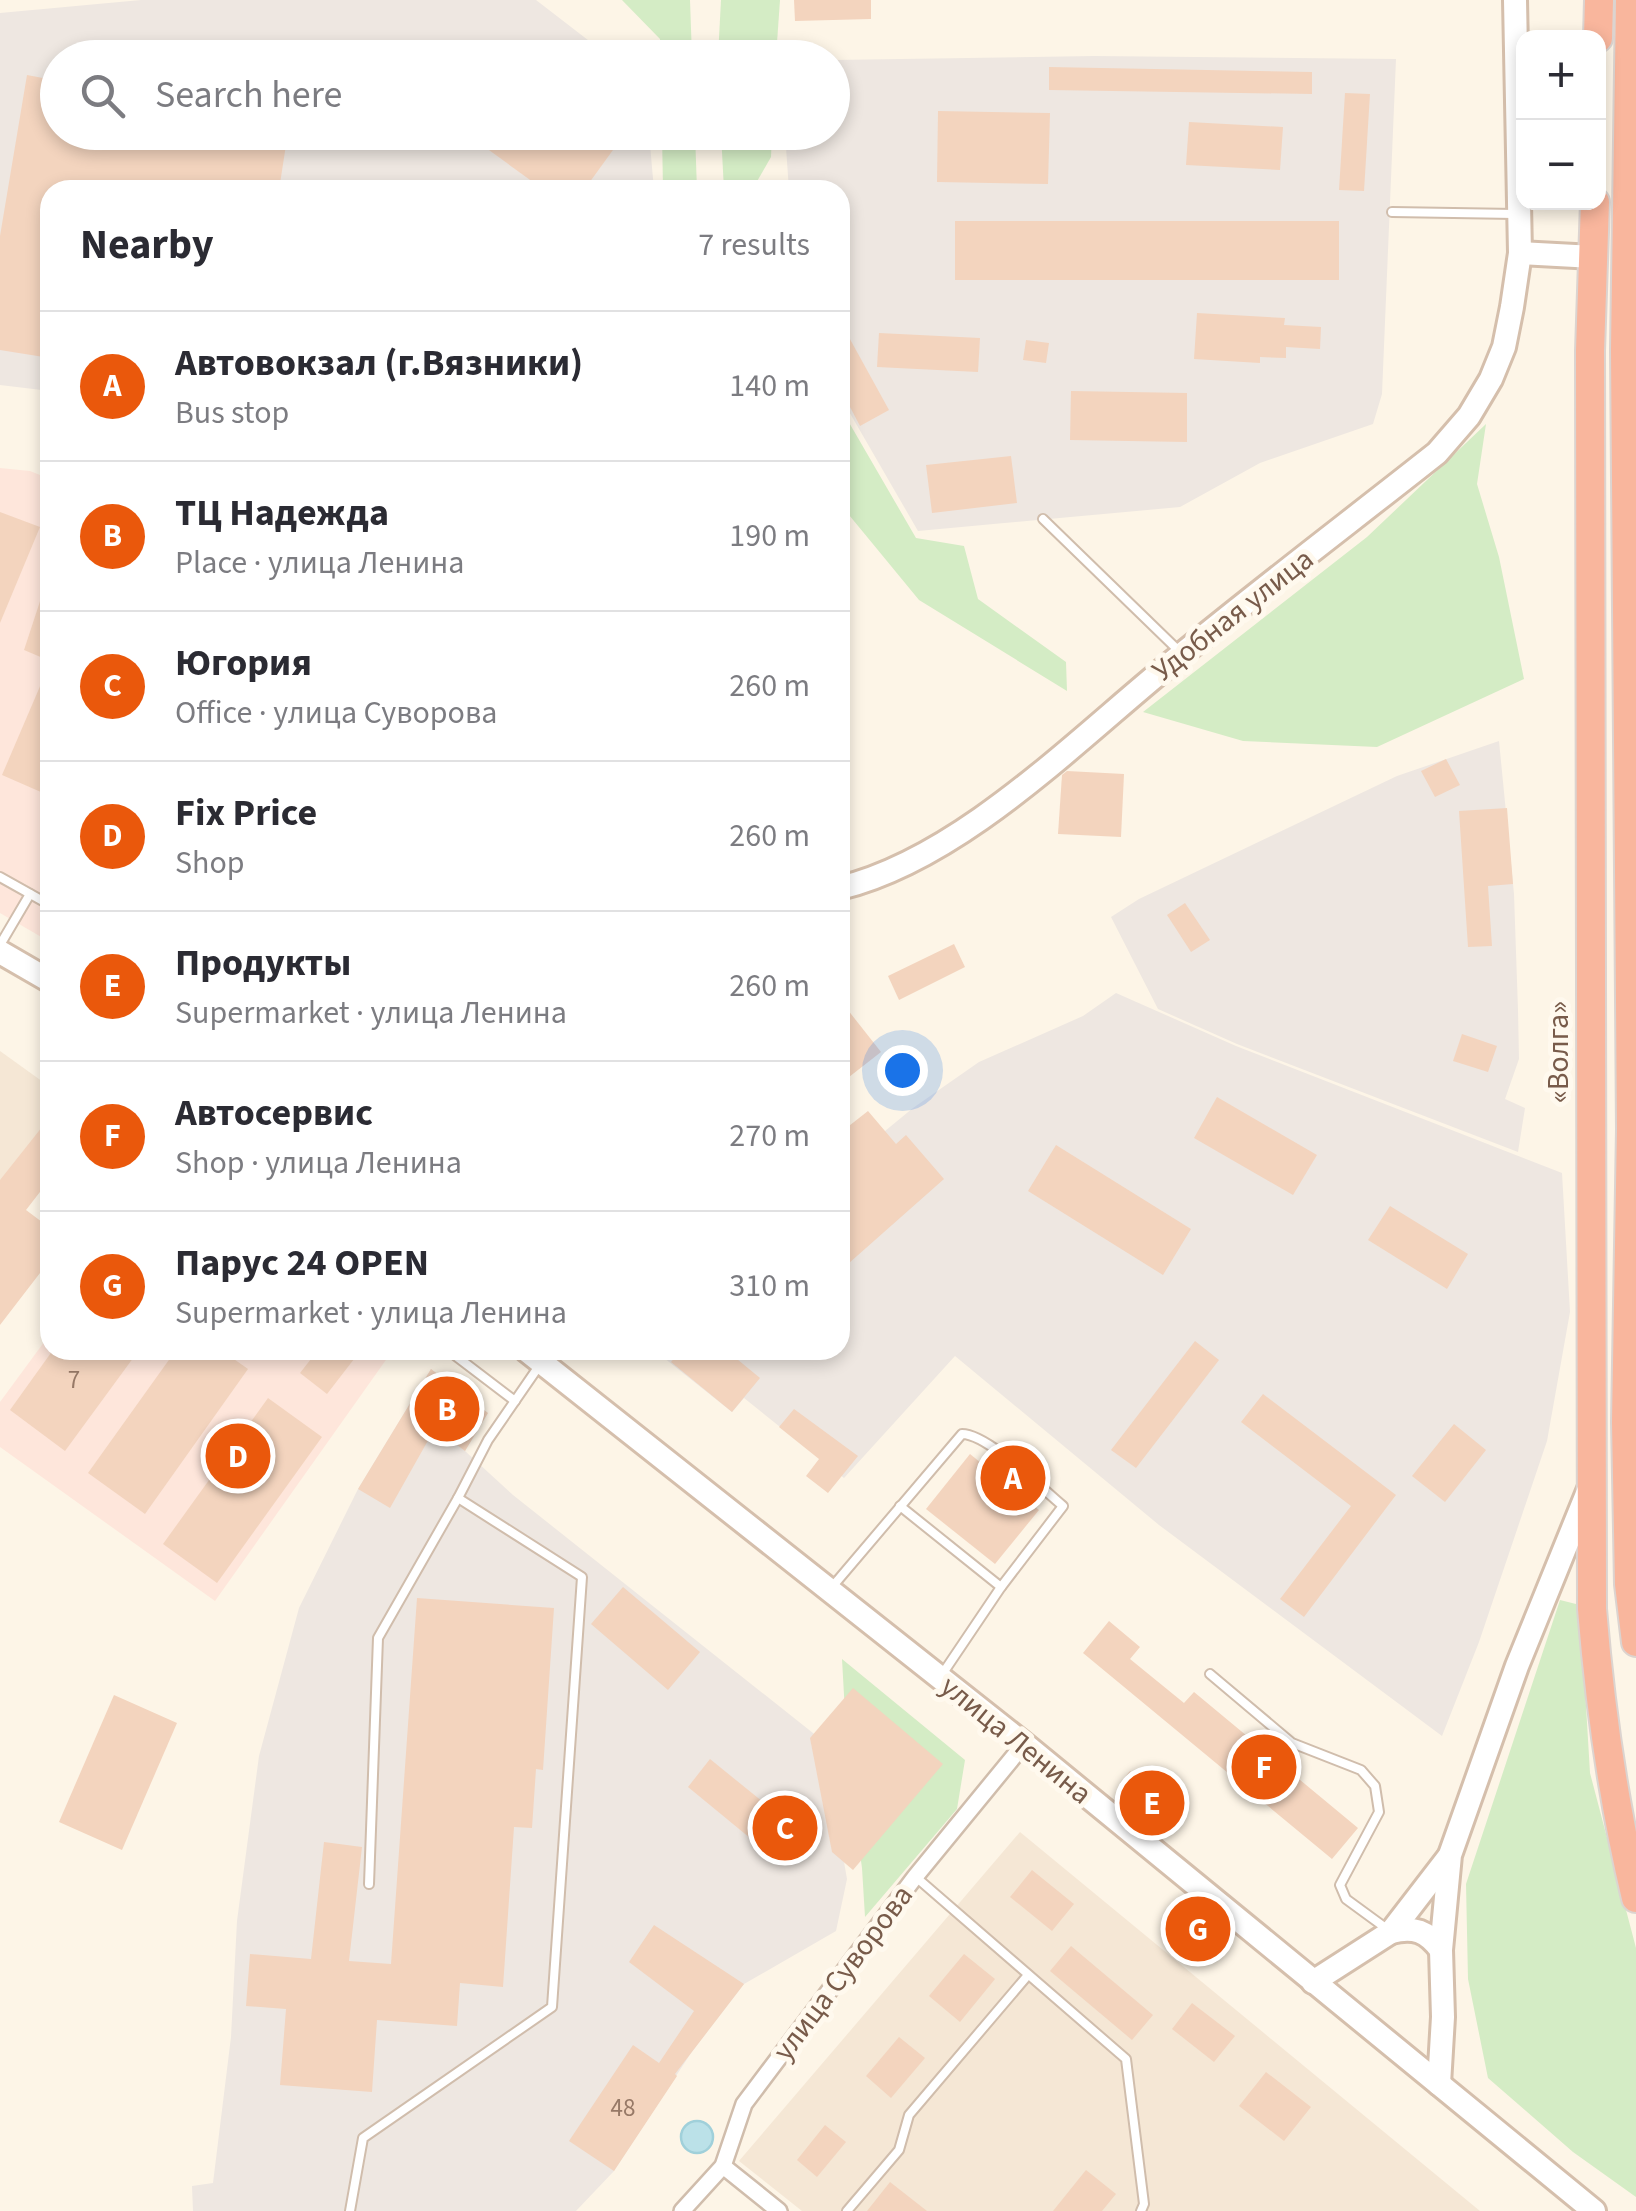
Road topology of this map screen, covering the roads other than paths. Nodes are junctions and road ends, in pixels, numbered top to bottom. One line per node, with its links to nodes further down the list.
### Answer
1 (1515, 0): 7 (main road, Удобная улица)
2 (1598, 0): 4 (highway)
3 (1630, 0): 10 (highway)
4 (1598, 30)
5 (1594, 210): 9 (highway, «Волга»)
6 (1392, 212): 7 (lane)
7 (1519, 214): 8 (main road, Удобная улица)
8 (1520, 253): 9 (main road); 12 (main road, Удобная улица)
9 (1594, 257): 10 (highway); 26 (highway, «Волга»)
10 (1631, 260): 20 (highway)
11 (1043, 519): 12 (lane)
12 (1182, 654): 14 (main road, Удобная улица)
13 (0, 877): 15 (lane)
14 (850, 886)
15 (30, 894): 16 (lane); 17 (lane)
16 (40, 900)
17 (0, 944)
18 (0, 952): 19 (main road)
19 (40, 975)
20 (1634, 1129): 24 (highway)
21 (461, 1360): 25 (lane)
22 (532, 1360): 25 (lane)
23 (539, 1360): 30 (main road, улица Ленина)
24 (1632, 1371): 31 (highway)
25 (515, 1401): 27 (lane)
26 (1592, 1484): 35 (main road); 38 (highway, «Волга»)
27 (458, 1498): 37 (lane); 45 (lane)
28 (900, 1506): 29 (lane); 29 (lane); 30 (lane)
29 (1002, 1587): 33 (lane)
30 (830, 1590): 33 (main road, улица Ленина)
31 (1636, 1642)
32 (1210, 1674): 39 (lane)
33 (940, 1678): 34 (main road, улица Ленина)
34 (1024, 1744): 36 (street, улица Суворова); 42 (main road, улица Ленина)
35 (1450, 1855): 39 (main road); 40 (main road)
36 (915, 1877): 41 (lane); 44 (street, улица Суворова)
37 (369, 1884)
38 (1636, 1898)
39 (1390, 1932): 40 (main road); 42 (main road)
40 (1441, 1950): 43 (main road)
41 (1028, 1975): 48 (lane); 49 (lane)
42 (1314, 1982): 43 (main road, улица Ленина)
43 (1439, 2084): 50 (main road, улица Ленина)
44 (724, 2166): 46 (street, улица Суворова); 47 (street)
45 (350, 2211)
46 (682, 2211)
47 (779, 2211)
48 (847, 2211)
49 (1141, 2211)
50 (1594, 2211)

